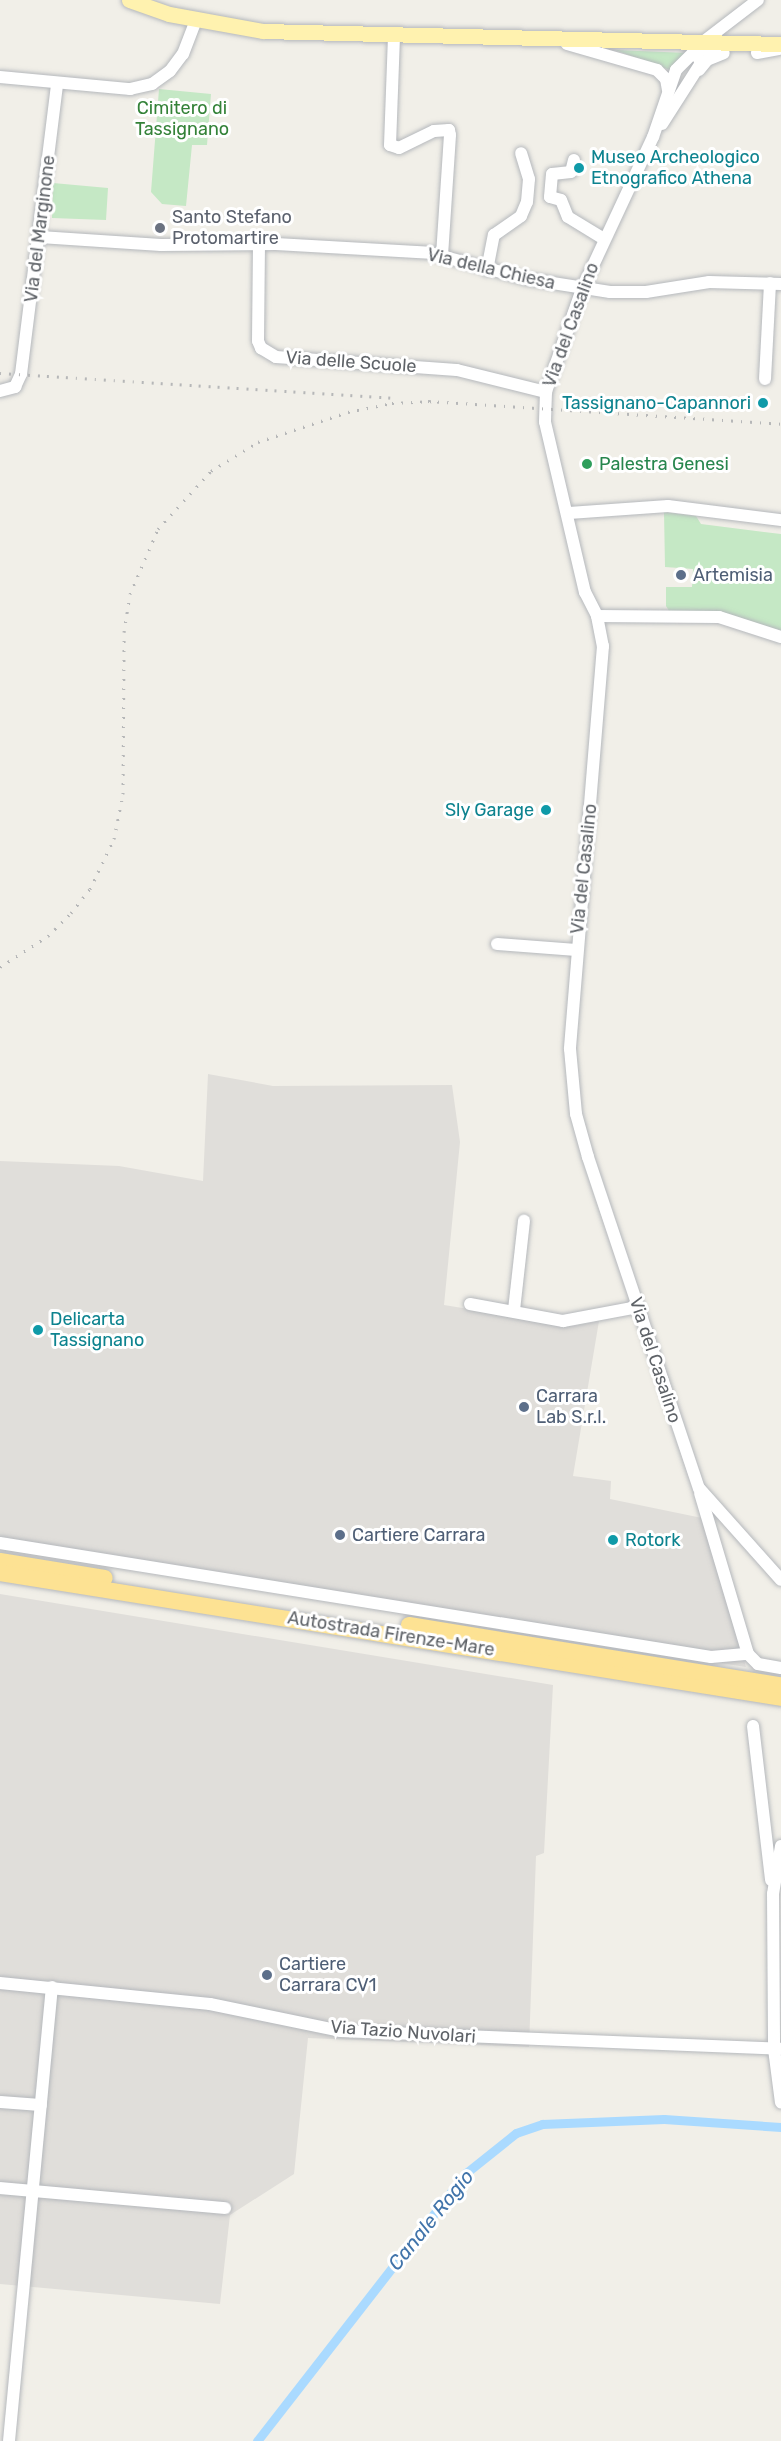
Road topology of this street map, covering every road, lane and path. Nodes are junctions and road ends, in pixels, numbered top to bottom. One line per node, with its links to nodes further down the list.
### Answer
1 (129, 0): 3 (main road)
2 (758, 0): 8 (street)
3 (196, 20): 4 (main road); 12 (street)
4 (394, 36): 5 (main road); 20 (street)
5 (503, 39): 6 (main road); 8 (main road)
6 (567, 44): 8 (main road); 13 (street)
7 (780, 47): 8 (main road); 9 (main road)
8 (698, 49): 9 (main road); 10 (street); 13 (street)
9 (723, 52): 10 (street)
10 (697, 73): 14 (street)
11 (0, 77): 12 (street)
12 (57, 84): 17 (street, Via del Marginone)
13 (668, 91): 14 (street)
14 (653, 137): 18 (street, Via del Casalino)
15 (521, 153): 21 (street)
16 (574, 160): 18 (street)
17 (40, 237): 19 (street, Via della Chiesa); 25 (street, Via del Marginone)
18 (604, 239): 23 (street, Via del Casalino)
19 (260, 244): 20 (street, Via della Chiesa); 26 (street, Via delle Scuole)
20 (442, 255): 21 (street, Via della Chiesa)
21 (487, 270): 23 (street, Via della Chiesa)
22 (775, 284): 23 (street, Via della Chiesa); 24 (street)
23 (582, 289): 26 (street, Via del Casalino)
24 (765, 379)
25 (0, 391)
26 (546, 392): 27 (street, Via del Casalino)
27 (569, 513): 28 (street); 29 (street, Via del Casalino)
28 (781, 520)
29 (597, 616): 30 (street); 32 (street, Via del Casalino)
30 (781, 637)
31 (497, 944): 32 (street)
32 (576, 950): 35 (street, Via del Casalino)
33 (524, 1221): 36 (street)
34 (470, 1304): 36 (street)
35 (638, 1307): 36 (street); 37 (street, Via del Casalino)
36 (514, 1310)
37 (699, 1488): 41 (street, Via del Casalino); 42 (street)
38 (0, 1543): 42 (street)
39 (0, 1561): 44 (highway, Autostrada Firenze-Mare)
40 (0, 1573): 45 (highway, Autostrada Firenze-Mare)
41 (781, 1580)
42 (748, 1653): 43 (street)
43 (781, 1668)
44 (781, 1685)
45 (781, 1698)
46 (753, 1726): 48 (street)
47 (781, 1846): 48 (street)
48 (773, 1894): 51 (street)
49 (0, 1983): 50 (street, Via Tazio Nuvolari)
50 (52, 1987): 51 (street, Via Tazio Nuvolari); 54 (street)
51 (777, 2049): 53 (street)
52 (0, 2102): 54 (street)
53 (781, 2103)
54 (41, 2105): 56 (street)
55 (0, 2188): 56 (street)
56 (33, 2191): 57 (street); 58 (street)
57 (225, 2208)
58 (9, 2441)

